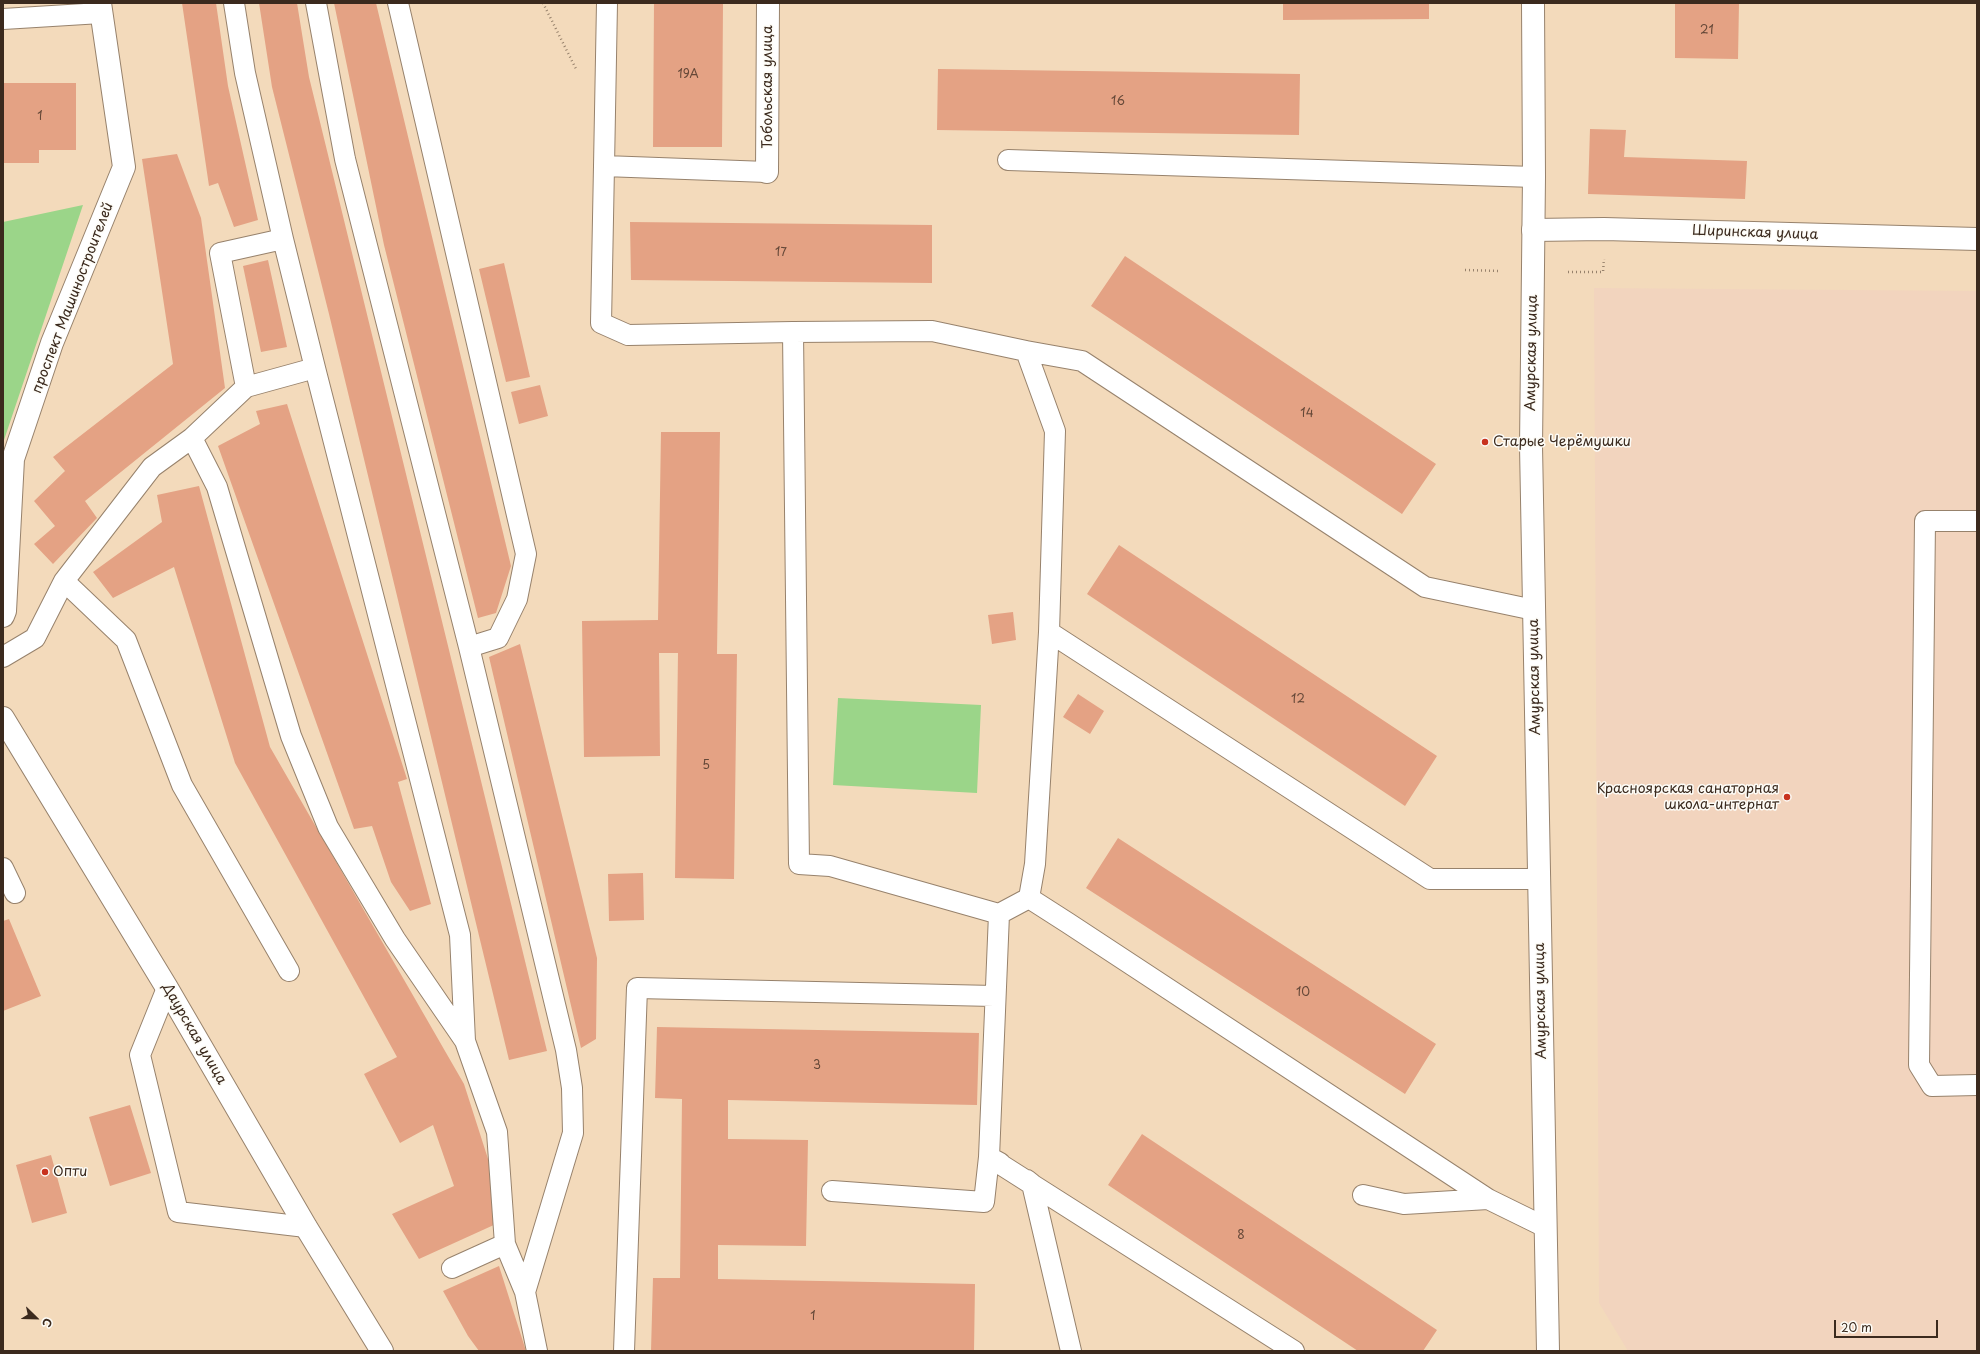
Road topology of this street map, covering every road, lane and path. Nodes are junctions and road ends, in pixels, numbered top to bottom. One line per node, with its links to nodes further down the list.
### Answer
1 (234, 3): 14 (lane)
2 (316, 3): 30 (lane)
3 (398, 3): 30 (lane)
4 (607, 3): 10 (lane)
5 (768, 3): 11 (street, Тобольская улица)
6 (1532, 3): 12 (street, Амурская улица)
7 (100, 8): 8 (lane); 28 (street, проспект Машиностроителей)
8 (3, 18)
9 (1008, 160): 12 (lane)
10 (604, 166): 11 (lane); 20 (lane)
11 (768, 172)
12 (1534, 177): 13 (street, Амурская улица)
13 (1533, 230): 15 (street, Ширинская улица); 27 (street, Амурская улица)
14 (282, 239): 22 (lane); 23 (lane)
15 (1977, 239)
16 (1604, 259): 19 (path)
17 (1464, 270): 18 (path)
18 (1499, 271)
19 (1568, 272)
20 (792, 332): 21 (lane); 37 (lane)
21 (1026, 350): 27 (lane); 29 (lane)
22 (315, 368): 23 (lane); 41 (lane)
23 (246, 387): 24 (lane)
24 (192, 438): 26 (lane); 41 (lane)
25 (1977, 520): 42 (lane)
26 (64, 581): 31 (lane); 38 (lane)
27 (1534, 610): 34 (street, Амурская улица)
28 (3, 616)
29 (1050, 632): 34 (lane); 36 (lane)
30 (469, 647): 52 (lane)
31 (3, 657)
32 (3, 718): 39 (street, Даурская улица)
33 (3, 868): 35 (lane)
34 (1538, 879): 49 (street, Амурская улица)
35 (15, 894)
36 (1029, 898): 37 (lane); 47 (lane)
37 (999, 914): 40 (lane)
38 (289, 971)
39 (167, 988): 48 (street, Даурская улица); 48 (lane)
40 (994, 996): 43 (lane); 55 (lane)
41 (465, 1041): 50 (lane)
42 (1977, 1085)
43 (989, 1156): 44 (lane); 45 (lane)
44 (1032, 1184): 56 (lane); 57 (lane)
45 (832, 1191)
46 (1363, 1195): 47 (lane)
47 (1488, 1198): 49 (lane)
48 (306, 1227): 53 (street, Даурская улица)
49 (1545, 1227): 58 (street, Амурская улица)
50 (505, 1244): 51 (lane); 52 (lane)
51 (452, 1268)
52 (525, 1292): 54 (lane)
53 (382, 1351)
54 (538, 1351)
55 (624, 1351)
56 (1071, 1351)
57 (1294, 1351)
58 (1548, 1351)

